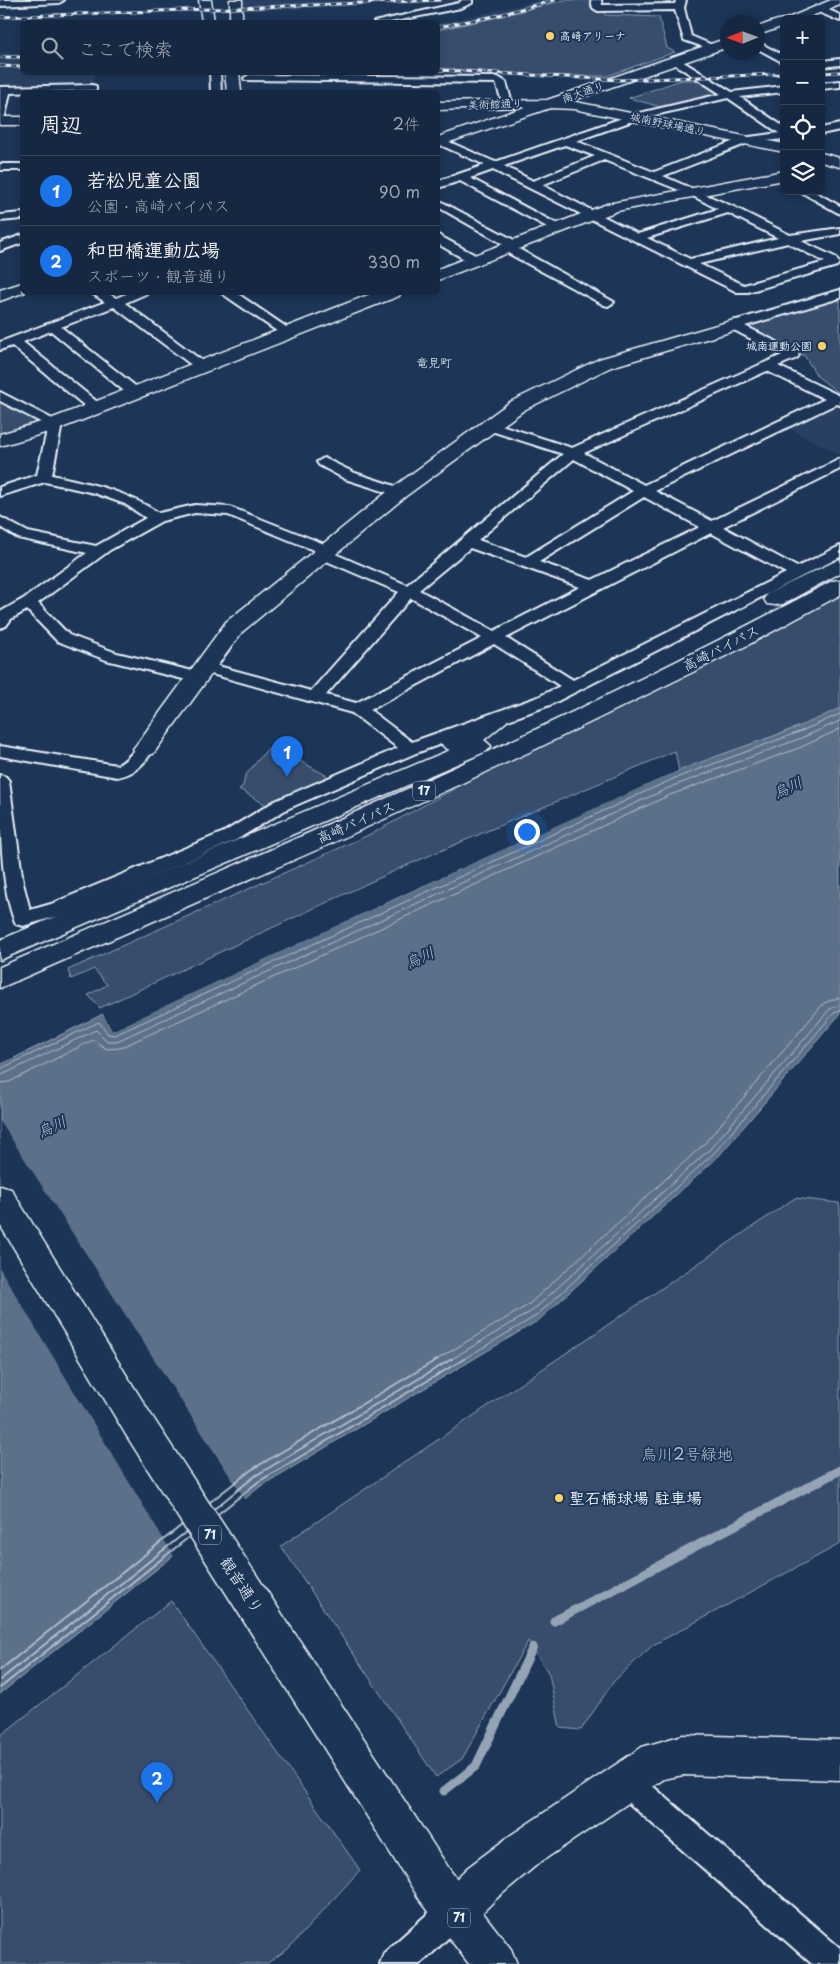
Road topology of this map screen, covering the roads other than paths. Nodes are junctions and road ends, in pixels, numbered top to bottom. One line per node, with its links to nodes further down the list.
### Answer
1 (59, 0): 8 (street)
2 (206, 0): 13 (main road)
3 (223, 0): 14 (main road)
4 (236, 0): 15 (main road)
5 (467, 0): 16 (street)
6 (596, 0): 9 (street)
7 (840, 1): 10 (main road)
8 (0, 3)
9 (680, 3): 20 (street)
10 (819, 9): 11 (main road); 12 (street)
11 (803, 15)
12 (840, 18)
13 (208, 20)
14 (232, 20)
15 (232, 20)
16 (389, 20)
17 (780, 23): 18 (main road)
18 (765, 29)
19 (720, 44): 20 (main road, 南大通り)
20 (712, 47): 23 (main road, 南大通り)
21 (765, 49): 22 (street)
22 (780, 58)
23 (674, 60): 40 (street); 42 (main road, 南大通り)
24 (840, 62): 25 (street)
25 (825, 64)
26 (215, 75): 36 (street)
27 (232, 75): 37 (main road)
28 (316, 78): 29 (street); 30 (street); 38 (street)
29 (248, 79)
30 (451, 79): 39 (street); 41 (street)
31 (838, 85): 32 (street)
32 (825, 86)
33 (92, 88): 35 (street)
34 (780, 89): 40 (street)
35 (3, 90): 44 (street)
36 (216, 90)
37 (234, 90)
38 (313, 90)
39 (452, 90)
40 (730, 95): 45 (street); 49 (street)
41 (507, 103): 42 (main road, 美術館通り); 43 (main road, 美術館通り)
42 (552, 103): 45 (main road, 城南野球場通り); 52 (main road, 南大通り)
43 (440, 106)
44 (0, 116)
45 (634, 117): 53 (main road, 城南野球場通り); 54 (street)
46 (0, 121): 47 (main road)
47 (20, 121)
48 (830, 129): 51 (street)
49 (780, 131)
50 (780, 135): 53 (street)
51 (840, 137)
52 (440, 140)
53 (746, 140): 56 (main road, 城南野球場通り); 64 (street)
54 (566, 141): 57 (street); 59 (street)
55 (440, 142): 59 (street)
56 (780, 147)
57 (605, 156): 64 (street); 68 (street)
58 (825, 159): 60 (main road)
59 (493, 165): 65 (street); 68 (street)
60 (840, 165): 63 (main road)
61 (0, 167): 62 (street)
62 (20, 167)
63 (825, 168)
64 (654, 176): 69 (street)
65 (460, 177): 67 (street); 77 (street)
66 (780, 177): 69 (main road)
67 (440, 184)
68 (533, 185): 74 (street)
69 (693, 192): 72 (street); 74 (main road)
70 (811, 195): 73 (street)
71 (440, 203): 83 (street)
72 (730, 209): 79 (street); 80 (street)
73 (840, 212)
74 (592, 214): 77 (main road); 79 (street)
75 (20, 216): 76 (street)
76 (0, 218)
77 (557, 228): 83 (main road)
78 (840, 231): 80 (street)
79 (639, 237): 86 (street)
80 (790, 239): 86 (street); 86 (street)
81 (20, 240): 84 (street)
82 (440, 240): 85 (street)
83 (511, 246): 85 (main road); 95 (street)
84 (0, 247)
85 (475, 260): 87 (main road)
86 (690, 263)
87 (440, 274)
88 (20, 289): 94 (main road)
89 (840, 294): 97 (street)
90 (101, 295): 96 (street)
91 (136, 295): 96 (street)
92 (231, 295): 99 (street)
93 (378, 295): 99 (main road)
94 (0, 296)
95 (608, 302)
96 (115, 303): 98 (street); 102 (street)
97 (734, 325): 103 (street); 109 (main road)
98 (53, 327): 100 (street); 104 (street)
99 (288, 333): 102 (main road)
100 (14, 341): 101 (street); 107 (street)
101 (0, 346)
102 (202, 366): 104 (main road)
103 (769, 367): 106 (street); 111 (street)
104 (134, 392): 107 (main road)
105 (0, 396): 108 (street)
106 (838, 400): 115 (street)
107 (96, 408): 108 (main road)
108 (55, 424): 110 (main road); 114 (street)
109 (490, 426): 111 (street); 117 (main road)
110 (0, 440)
111 (573, 452): 115 (street); 121 (street)
112 (324, 462): 117 (street)
113 (840, 463): 120 (street)
114 (44, 478): 116 (street); 118 (street)
115 (645, 490): 120 (street); 125 (street)
116 (0, 492)
117 (399, 492): 124 (main road)
118 (157, 518): 123 (street); 124 (street)
119 (0, 521): 123 (street)
120 (713, 527): 127 (street); 128 (street)
121 (468, 542): 125 (street); 130 (street)
122 (840, 550): 127 (street)
123 (98, 552): 132 (street)
124 (324, 552): 130 (street); 135 (main road)
125 (527, 563): 128 (street)
126 (840, 565): 144 (main road, 高崎バイパス / 17)
127 (798, 573): 136 (street)
128 (593, 586): 134 (street)
129 (840, 586): 146 (main road, 高崎バイパス / 17)
130 (409, 591): 134 (street); 137 (street)
131 (0, 605): 132 (street)
132 (24, 605): 133 (street); 135 (street)
133 (0, 623)
134 (493, 637): 136 (street); 138 (street)
135 (199, 672): 137 (street); 140 (main road)
136 (573, 687): 139 (street)
137 (315, 697): 138 (street)
138 (358, 709): 141 (street)
139 (495, 721): 141 (street); 144 (main road)
140 (144, 749): 142 (street)
141 (410, 749): 143 (street)
142 (0, 751)
143 (0, 781)
144 (226, 855): 145 (main road, 高崎バイパス / 17)
145 (0, 951)
146 (0, 978)
147 (0, 1198): 150 (main road, 観音通り / 71)
148 (840, 1760): 149 (main road)
149 (624, 1780): 150 (main road); 153 (street)
150 (454, 1911): 151 (street); 152 (main road, 観音通り / 71)
151 (395, 1964)
152 (496, 1964)
153 (835, 1964)

